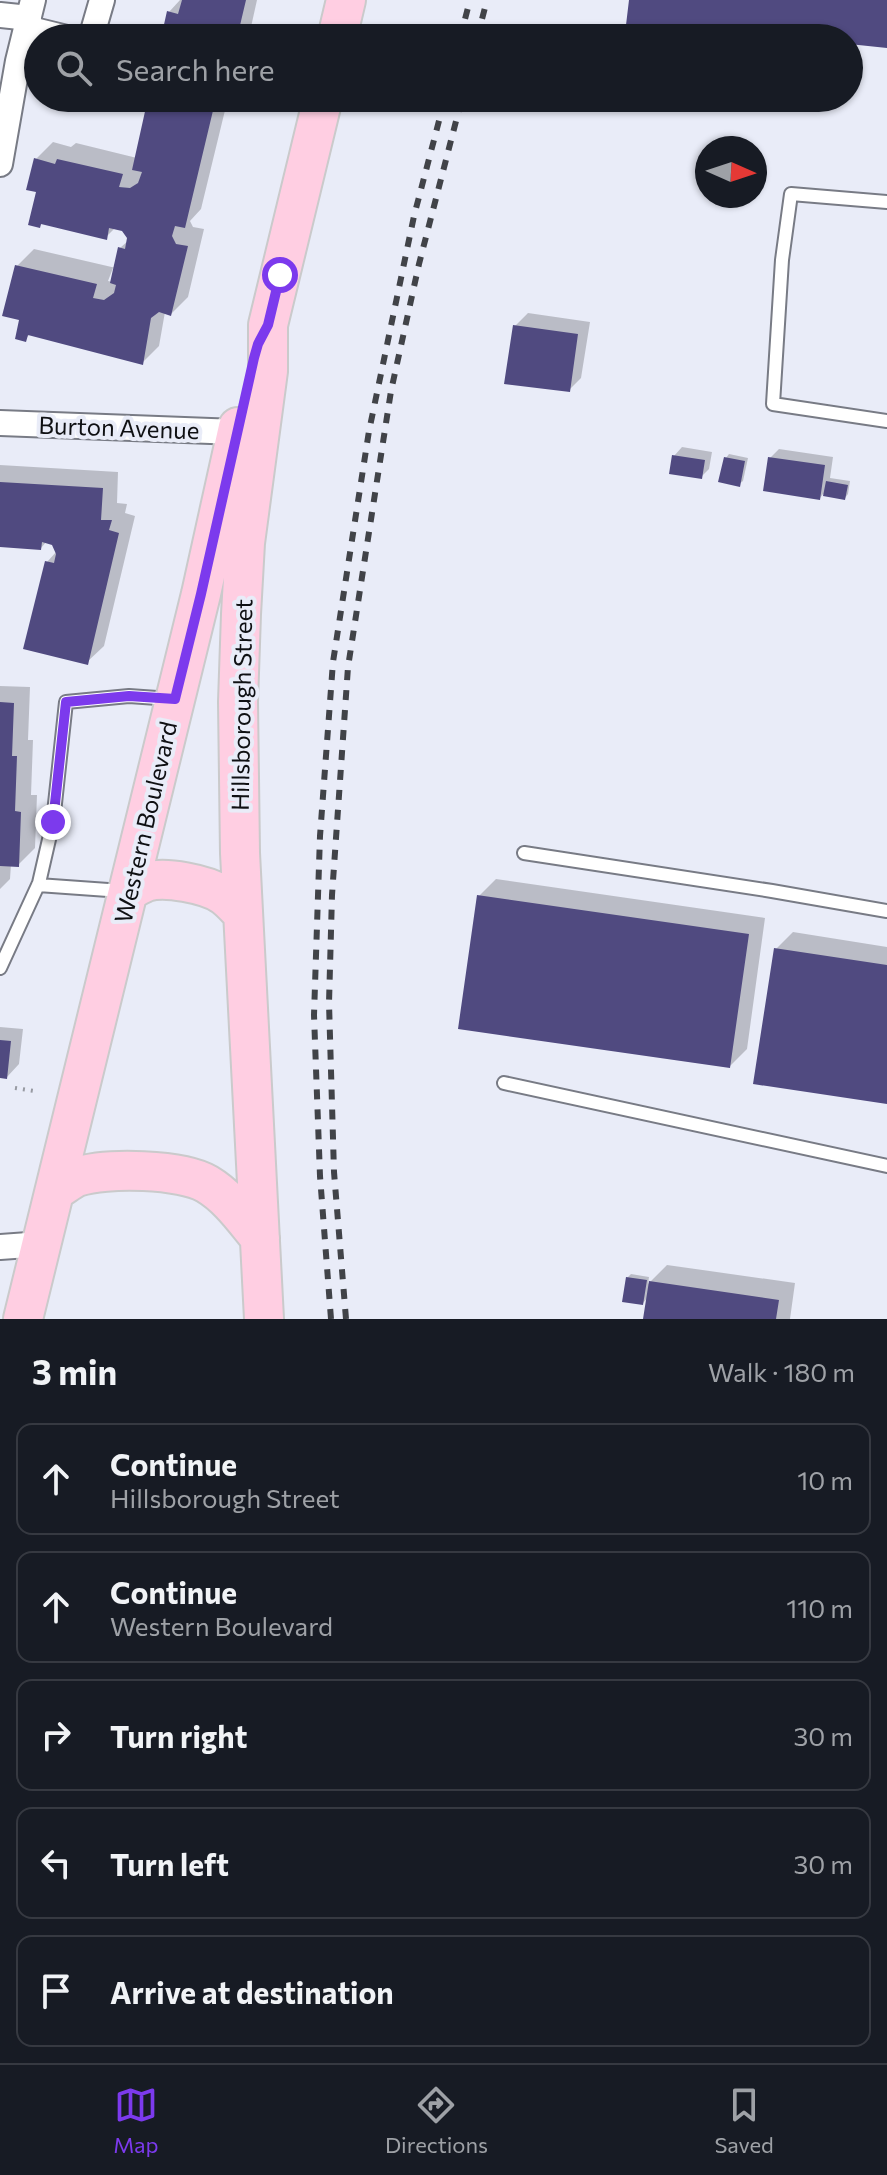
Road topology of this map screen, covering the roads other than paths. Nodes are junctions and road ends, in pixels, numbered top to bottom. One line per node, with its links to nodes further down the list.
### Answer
1 (102, 0): 5 (street)
2 (346, 0): 6 (main road)
3 (0, 15): 4 (street)
4 (29, 15)
5 (95, 24)
6 (340, 24)
7 (24, 41): 9 (street)
8 (320, 112): 11 (main road, Hillsborough Street)
9 (0, 164)
10 (887, 202): 12 (lane)
11 (268, 325): 14 (main road, Western Boulevard); 20 (main road, Hillsborough Street)
12 (887, 421)
13 (0, 423): 14 (street, Burton Avenue)
14 (237, 432): 15 (main road, Western Boulevard)
15 (175, 699): 17 (lane); 18 (main road, Western Boulevard)
16 (524, 853): 19 (lane)
17 (38, 885): 18 (lane); 21 (lane)
18 (129, 891): 20 (main road); 24 (main road, Western Boulevard)
19 (887, 911)
20 (242, 913): 25 (main road, Hillsborough Street)
21 (0, 968)
22 (504, 1083): 23 (lane)
23 (887, 1166)
24 (56, 1190): 25 (main road); 26 (main road, Western Boulevard)
25 (260, 1238): 29 (main road, Hillsborough Street)
26 (42, 1244): 27 (street); 28 (main road, Western Boulevard)
27 (0, 1247)
28 (23, 1319)
29 (264, 1319)

